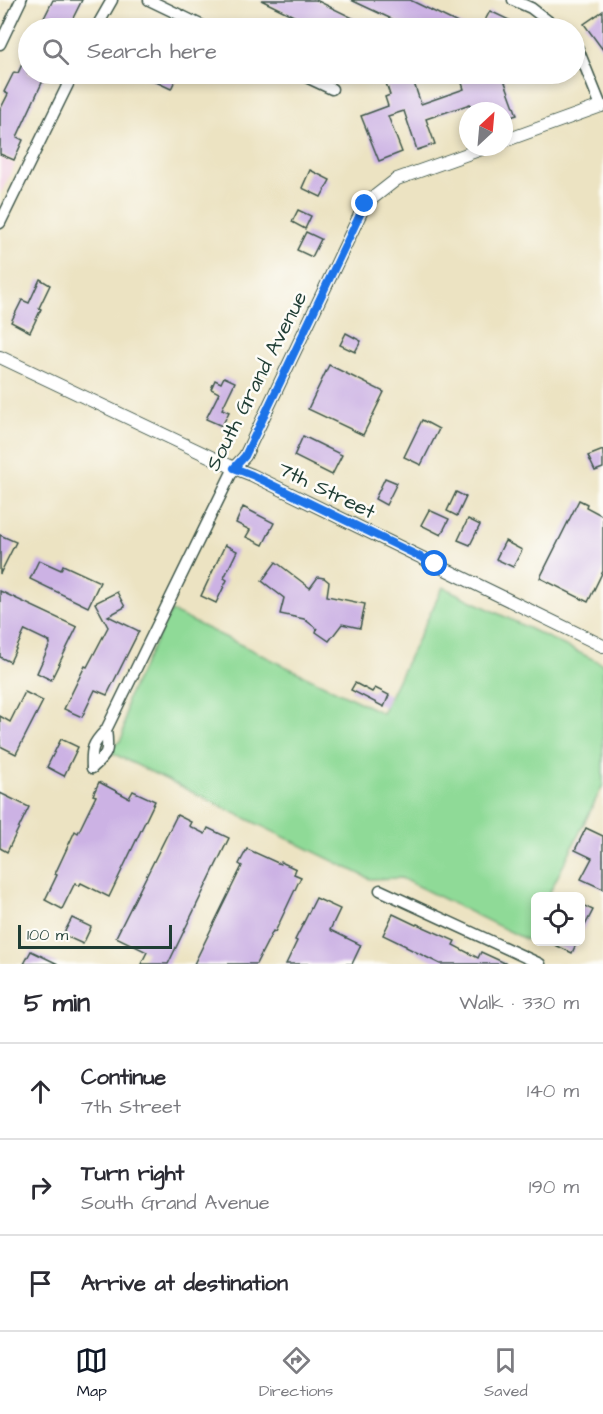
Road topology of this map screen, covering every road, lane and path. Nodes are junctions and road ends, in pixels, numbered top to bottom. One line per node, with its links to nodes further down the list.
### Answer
1 (112, 0): 5 (street)
2 (149, 0): 6 (street)
3 (513, 0): 7 (street)
4 (16, 2): 8 (street)
5 (102, 18)
6 (186, 18)
7 (544, 18)
8 (0, 44)
9 (585, 66): 13 (street)
10 (68, 84): 16 (street)
11 (321, 84): 12 (street)
12 (332, 89)
13 (602, 106): 14 (street)
14 (513, 138)
15 (462, 156): 18 (street, South Grand Avenue)
16 (0, 223)
17 (0, 357): 18 (street, 7th Street)
18 (234, 468): 19 (street, 7th Street); 20 (street, South Grand Avenue)
19 (603, 646)
20 (106, 730)
21 (380, 890): 22 (street)
22 (540, 964)

